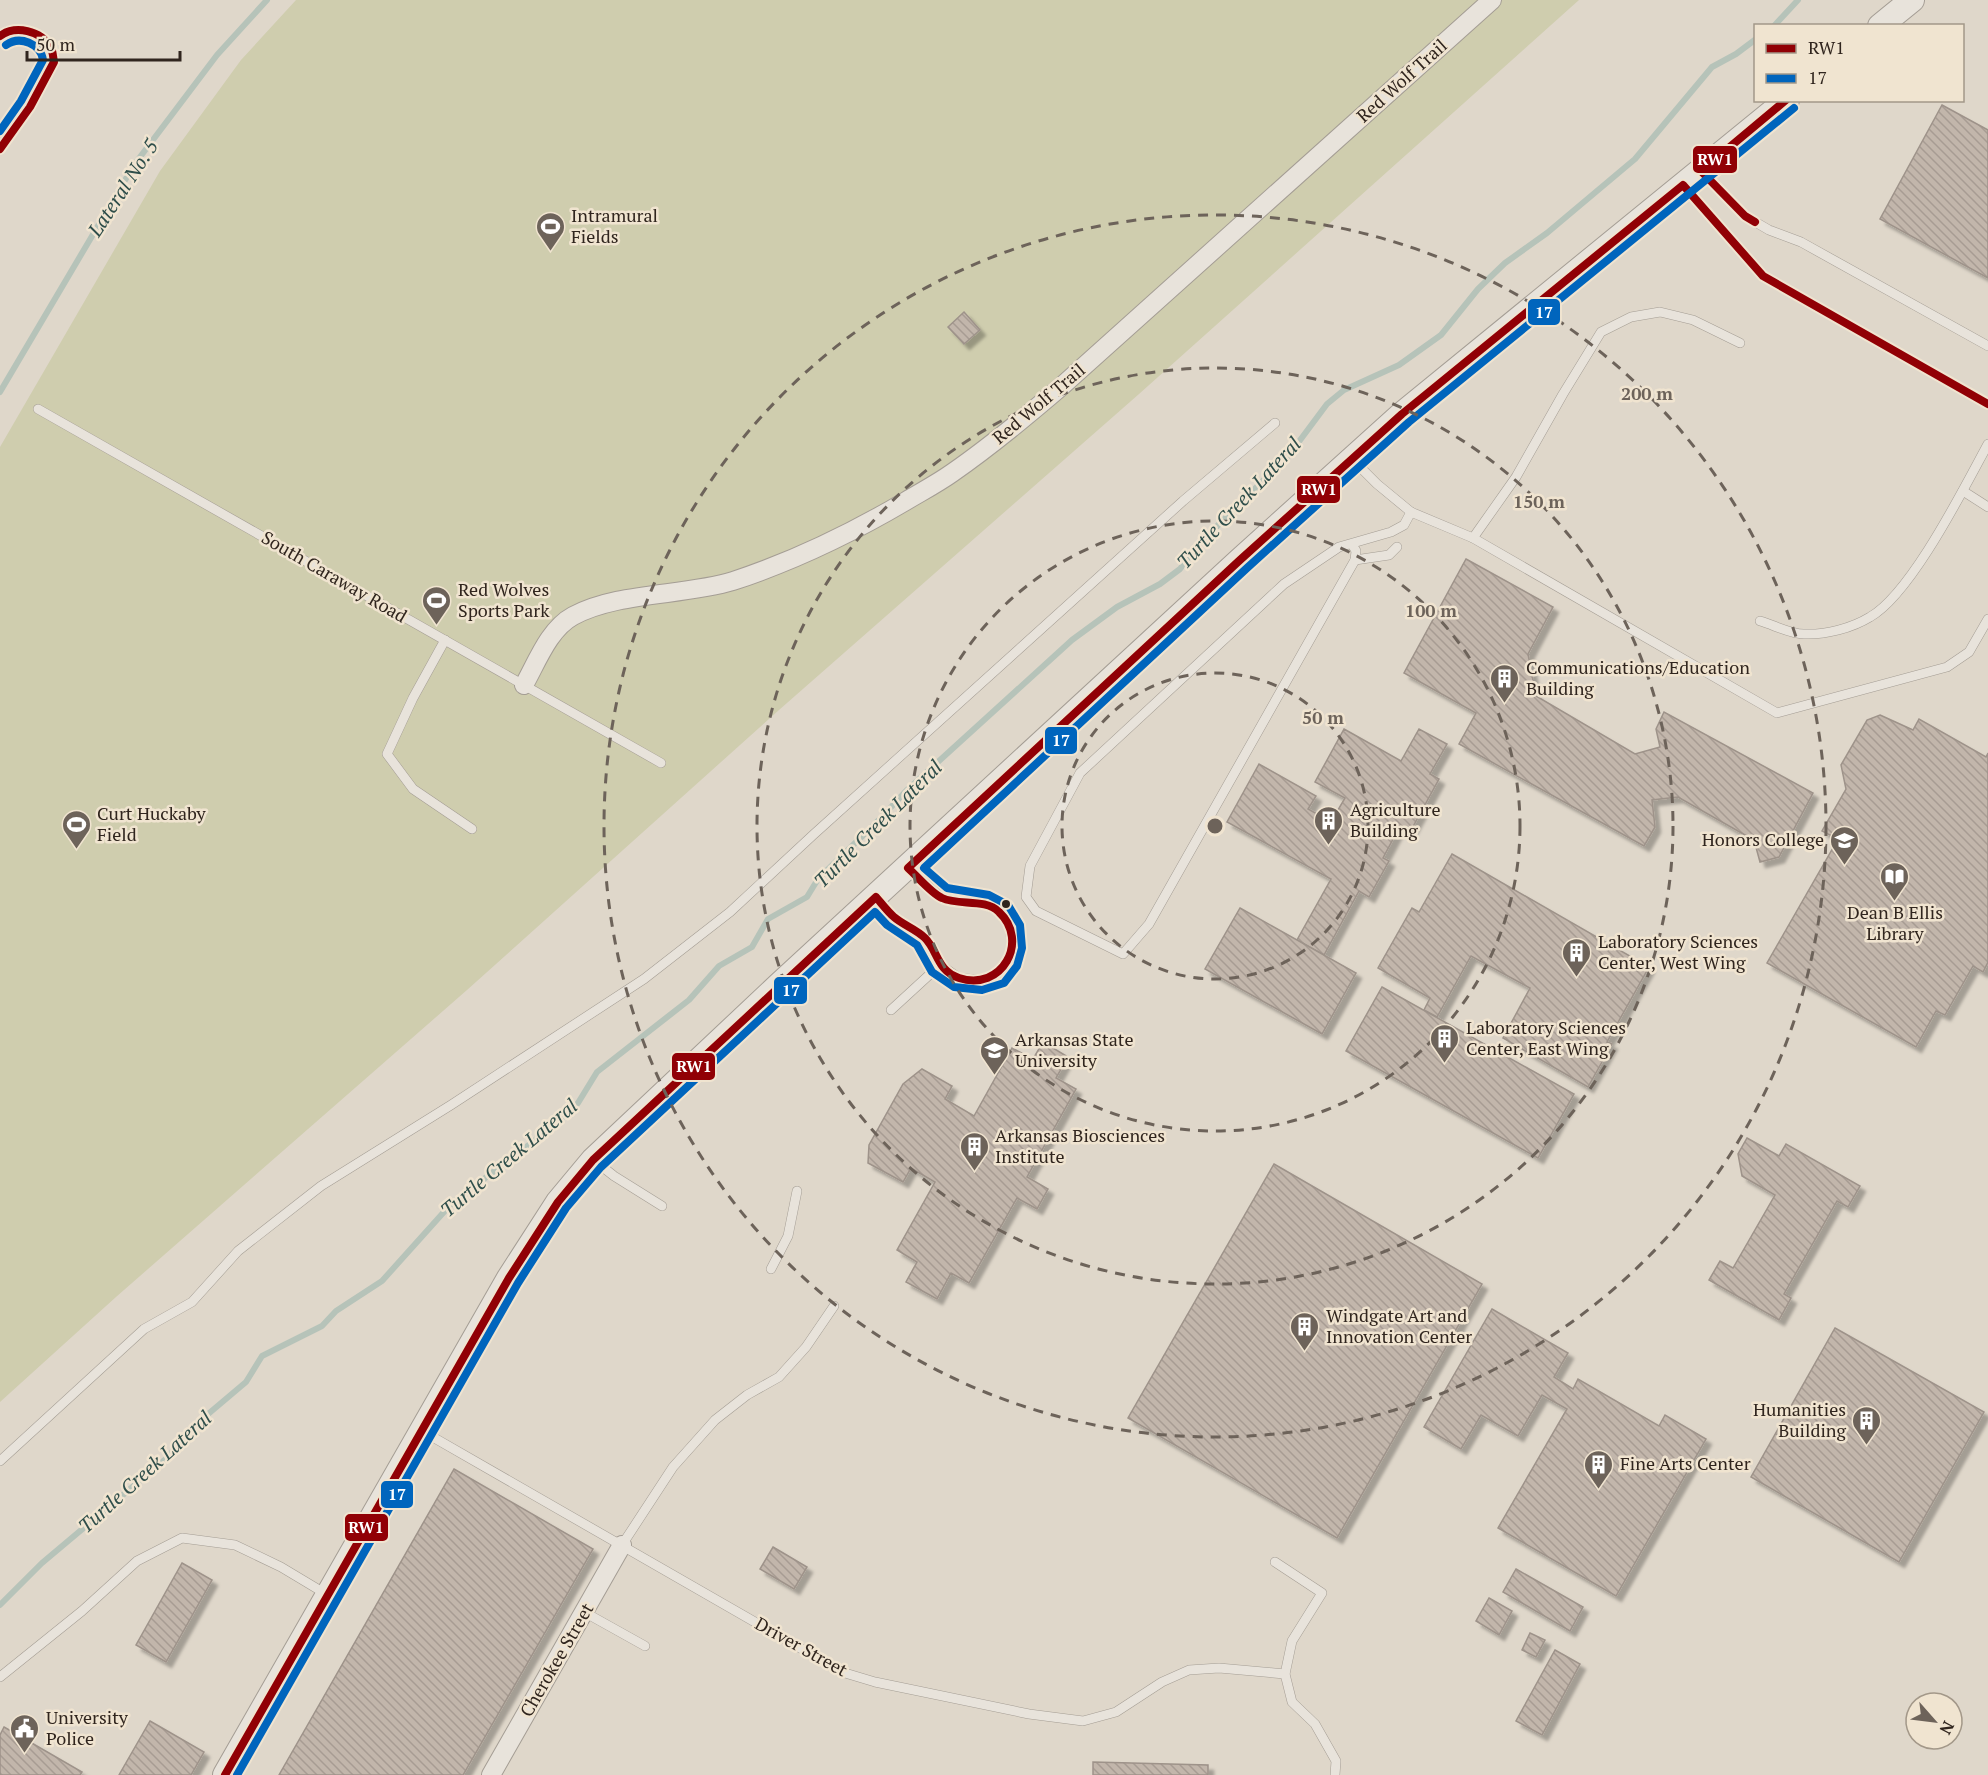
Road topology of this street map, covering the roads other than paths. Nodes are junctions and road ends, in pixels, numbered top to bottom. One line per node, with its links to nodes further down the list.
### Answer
1 (1492, 0): 25 (street, Red Wolf Trail)
2 (1912, 0): 3 (street)
3 (1882, 24)
4 (0, 36): 6 (lane)
5 (1785, 102): 7 (street)
6 (0, 149)
7 (1692, 178): 9 (lane); 10 (lane); 14 (street)
8 (1740, 343): 18 (lane)
9 (1988, 346)
10 (1988, 404)
11 (38, 410): 24 (lane, South Caraway Road)
12 (1275, 423): 38 (lane)
13 (1988, 444): 15 (lane)
14 (1353, 459): 17 (lane); 28 (street)
15 (1963, 491): 16 (lane); 23 (lane)
16 (1988, 507)
17 (1411, 512): 18 (lane); 19 (lane)
18 (1473, 538): 22 (lane)
19 (1352, 544): 21 (lane); 21 (lane)
20 (1397, 548): 21 (lane)
21 (1355, 560)
22 (1988, 619)
23 (1760, 621)
24 (445, 640): 25 (lane, South Caraway Road); 27 (lane)
25 (524, 685): 26 (lane, South Caraway Road)
26 (661, 763)
27 (472, 829)
28 (908, 868): 29 (street); 30 (lane)
29 (876, 897): 30 (lane); 32 (street)
30 (940, 965): 31 (lane)
31 (891, 1010)
32 (593, 1160): 34 (lane); 37 (street)
33 (798, 1191): 35 (lane)
34 (662, 1206)
35 (771, 1269)
36 (834, 1306): 39 (lane)
37 (422, 1431): 39 (lane, Driver Street); 41 (street)
38 (0, 1461)
39 (622, 1545): 42 (street, Cherokee Street); 44 (lane, Driver Street)
40 (1275, 1562): 44 (lane)
41 (328, 1595): 45 (lane); 46 (street)
42 (584, 1612): 43 (lane); 47 (street, Cherokee Street)
43 (645, 1646)
44 (1285, 1674): 48 (lane)
45 (0, 1677)
46 (225, 1775)
47 (491, 1775)
48 (1335, 1775)

